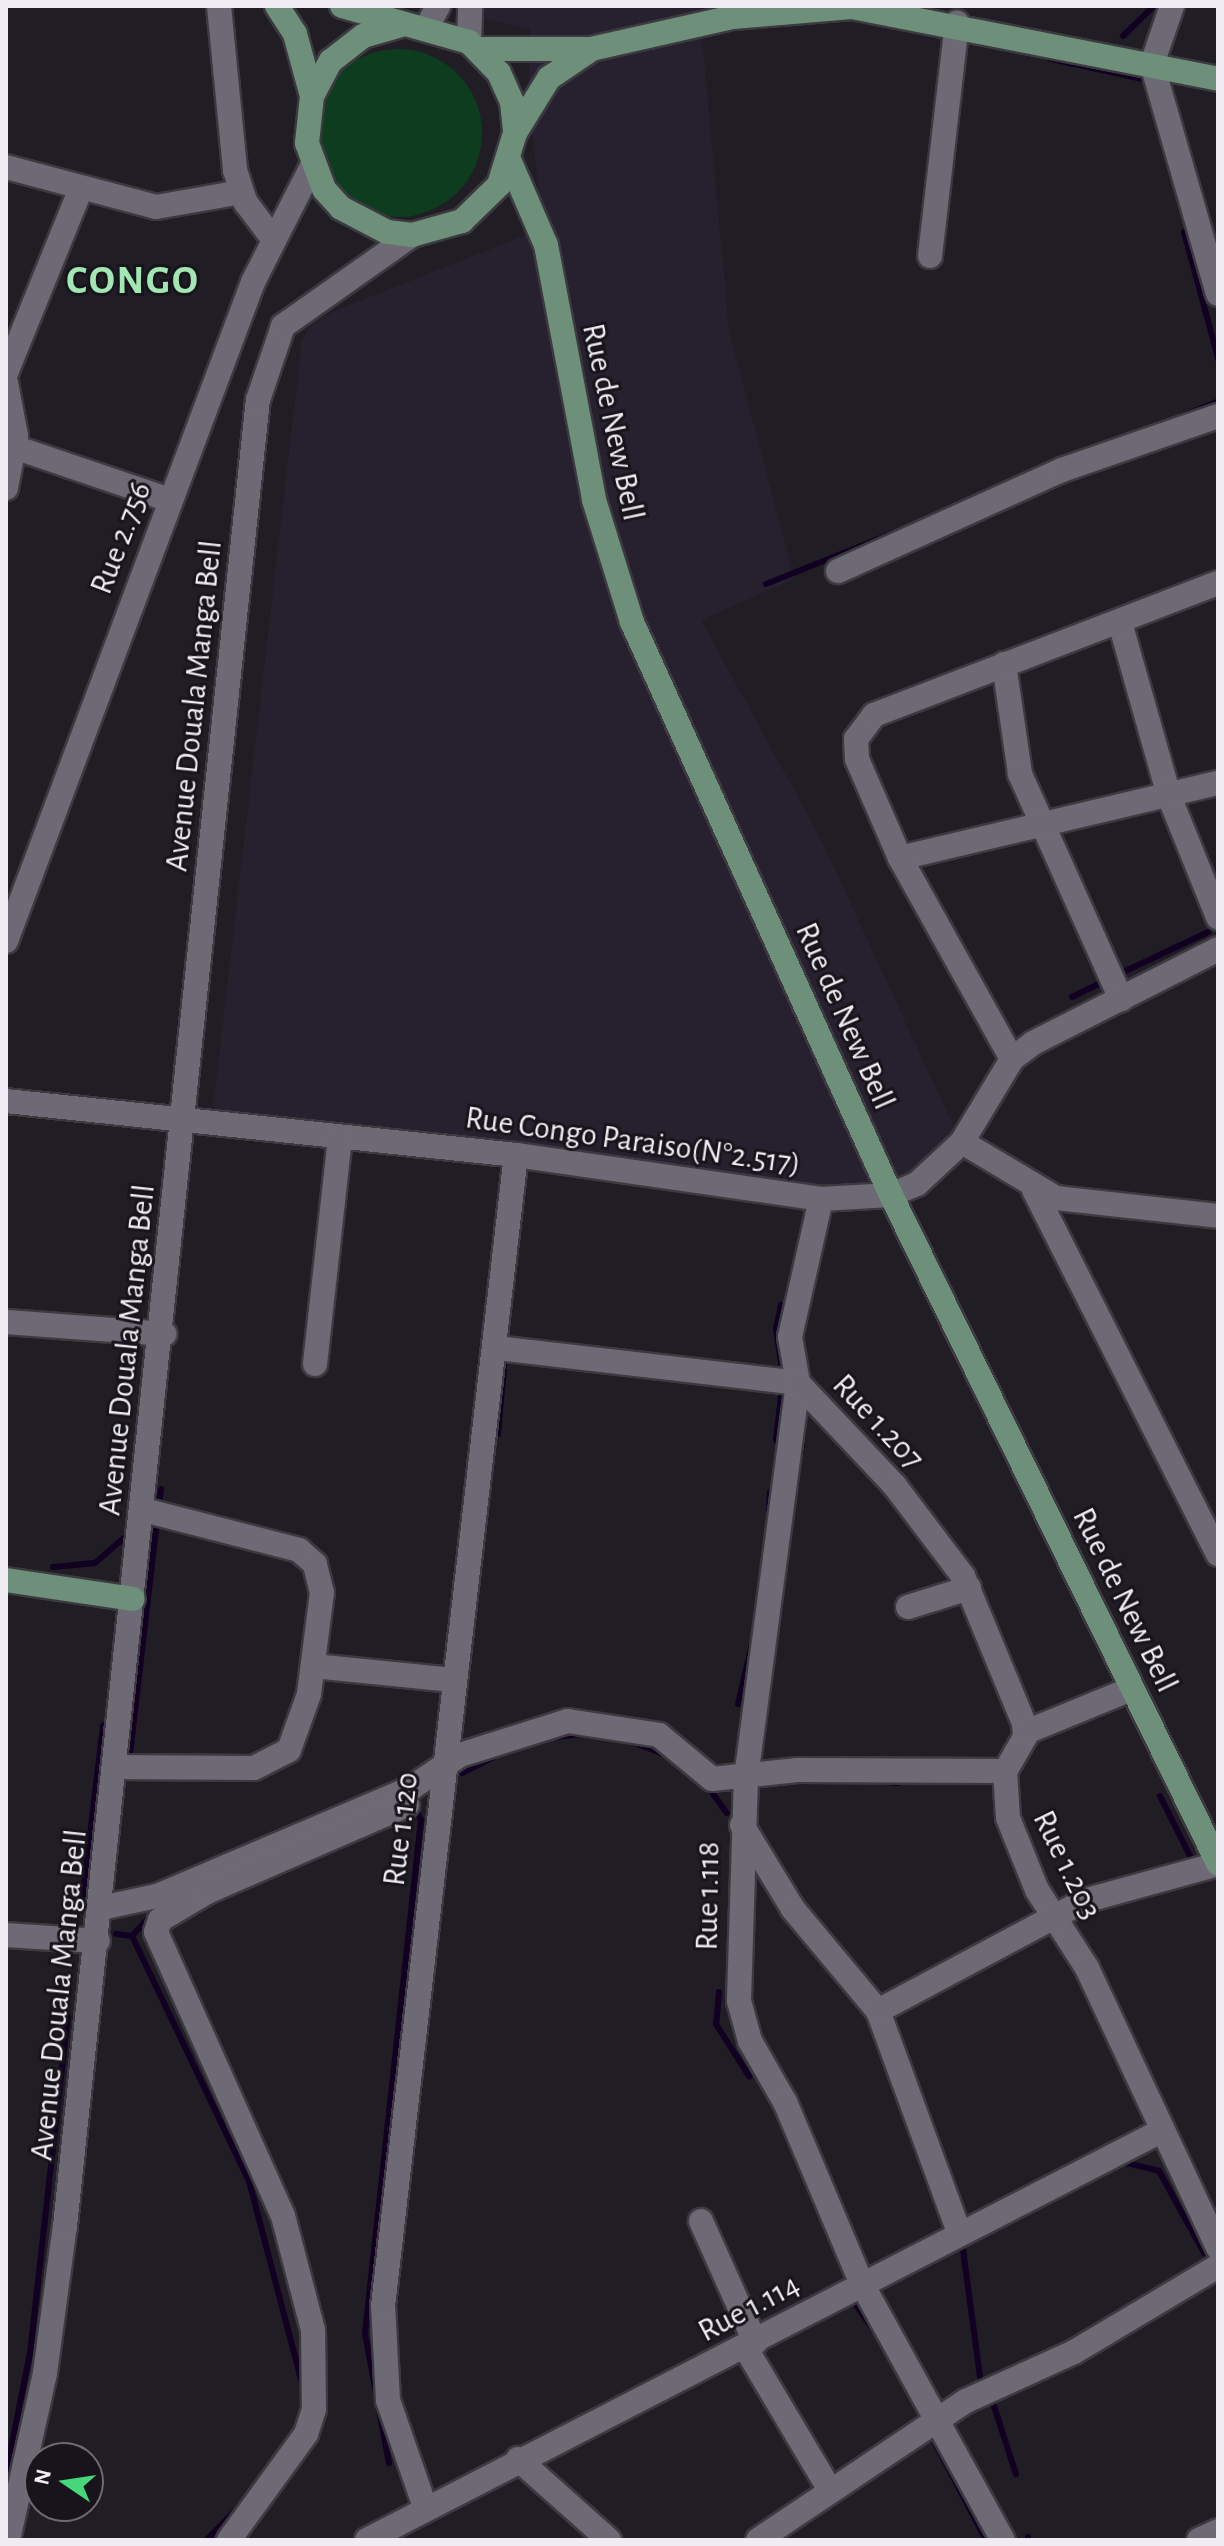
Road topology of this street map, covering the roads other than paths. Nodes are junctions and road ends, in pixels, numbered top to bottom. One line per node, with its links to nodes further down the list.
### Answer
1 (219, 6): 21 (street)
2 (277, 6): 15 (main road)
3 (342, 6): 10 (main road)
4 (470, 6): 11 (street)
5 (1172, 6): 13 (street)
6 (897, 8): 7 (main road); 9 (main road)
7 (734, 12): 12 (main road)
8 (433, 16): 10 (main road); 11 (main road)
9 (957, 23): 13 (main road); 24 (street)
10 (401, 25): 15 (main road)
11 (474, 46): 12 (main road); 16 (main road)
12 (591, 49): 16 (main road)
13 (1152, 64): 14 (main road); 25 (street)
14 (1218, 79)
15 (312, 96): 18 (main road)
16 (515, 133): 17 (main road)
17 (510, 162): 22 (main road); 52 (main road, Rue de New Bell)
18 (312, 166): 22 (main road); 23 (street, Rue 2.756)
19 (6, 167): 20 (street)
20 (81, 188): 21 (street); 26 (street)
21 (241, 192): 23 (street)
22 (412, 235): 47 (street, Avenue Douala Manga Bell)
23 (271, 236): 31 (street, Rue 2.756)
24 (930, 256)
25 (1218, 294)
26 (6, 373)
27 (6, 383): 29 (street)
28 (1218, 416): 32 (street)
29 (14, 447): 30 (street); 31 (street)
30 (6, 488)
31 (170, 500): 40 (street, Rue 2.756)
32 (838, 571)
33 (1218, 583): 34 (street)
34 (1121, 626): 35 (street); 37 (street)
35 (1004, 664): 38 (street); 39 (street)
36 (1218, 783): 37 (street)
37 (1169, 796): 38 (street); 41 (street)
38 (1048, 825): 39 (street); 44 (street)
39 (900, 858): 45 (street)
40 (10, 917): 42 (street, Rue 2.756)
41 (1218, 917)
42 (6, 941)
43 (1218, 949): 44 (street)
44 (1121, 999): 45 (street)
45 (1012, 1059): 49 (street, Rue Congo Paraiso(N°2.517))
46 (6, 1101): 47 (street, Rue Congo Paraiso(N°2.517))
47 (183, 1125): 48 (street, Rue Congo Paraiso(N°2.517)); 56 (street, Avenue Douala Manga Bell)
48 (340, 1138): 50 (street, Rue Congo Paraiso(N°2.517)); 58 (street)
49 (962, 1142): 51 (street); 52 (street, Rue Congo Paraiso(N°2.517))
50 (516, 1155): 53 (street, Rue Congo Paraiso(N°2.517)); 57 (street, Rue 1.120)
51 (1034, 1190): 54 (street); 61 (street)
52 (891, 1195): 53 (street, Rue Congo Paraiso(N°2.517)); 68 (main road, Rue de New Bell)
53 (821, 1199): 59 (street, Rue 1.118)
54 (1218, 1216)
55 (6, 1322): 56 (street)
56 (165, 1334): 60 (street, Avenue Douala Manga Bell)
57 (497, 1348): 59 (street, Rue 1.207); 67 (street, Rue 1.120)
58 (315, 1364)
59 (798, 1383): 63 (street, Rue 1.207); 72 (street, Rue 1.118)
60 (143, 1510): 64 (street, Avenue Douala Manga Bell); 66 (street)
61 (1218, 1554)
62 (6, 1580): 64 (main road)
63 (969, 1588): 65 (street); 69 (street, Rue 1.207)
64 (133, 1599): 70 (street, Avenue Douala Manga Bell)
65 (908, 1607)
66 (313, 1666): 67 (street); 70 (street)
67 (453, 1680): 73 (street, Rue 1.120)
68 (1131, 1689): 69 (street); 75 (main road, Rue de New Bell)
69 (1026, 1732): 71 (street)
70 (115, 1767): 76 (street, Avenue Douala Manga Bell)
71 (1005, 1771): 72 (street); 77 (street, Rue 1.203)
72 (746, 1777): 73 (street); 74 (street, Rue 1.118)
73 (439, 1778): 76 (street); 91 (street, Rue 1.120); 94 (street)
74 (742, 1825): 80 (street); 86 (street, Rue 1.118)
75 (1218, 1864): 77 (street)
76 (101, 1908): 79 (street, Avenue Douala Manga Bell)
77 (1051, 1920): 80 (street); 81 (street, Rue 1.203)
78 (6, 1935): 79 (street)
79 (98, 1941): 93 (street, Avenue Douala Manga Bell)
80 (878, 2011): 83 (street)
81 (1161, 2131): 83 (street, Rue 1.114); 84 (street, Rue 1.203)
82 (701, 2221): 87 (street)
83 (959, 2232): 86 (street, Rue 1.114)
84 (1218, 2248)
85 (1218, 2266): 88 (street)
86 (862, 2284): 87 (street, Rue 1.114); 88 (street, Rue 1.118)
87 (750, 2344): 89 (street, Rue 1.114); 90 (street)
88 (941, 2424): 90 (street); 98 (street, Rue 1.118)
89 (518, 2459): 91 (street, Rue 1.114); 96 (street)
90 (830, 2490): 97 (street)
91 (425, 2507): 95 (street, Rue 1.114)
92 (1218, 2531): 99 (street)
93 (8, 2540)
94 (229, 2540)
95 (367, 2540)
96 (609, 2540)
97 (758, 2540)
98 (1003, 2540)
99 (1199, 2540)

